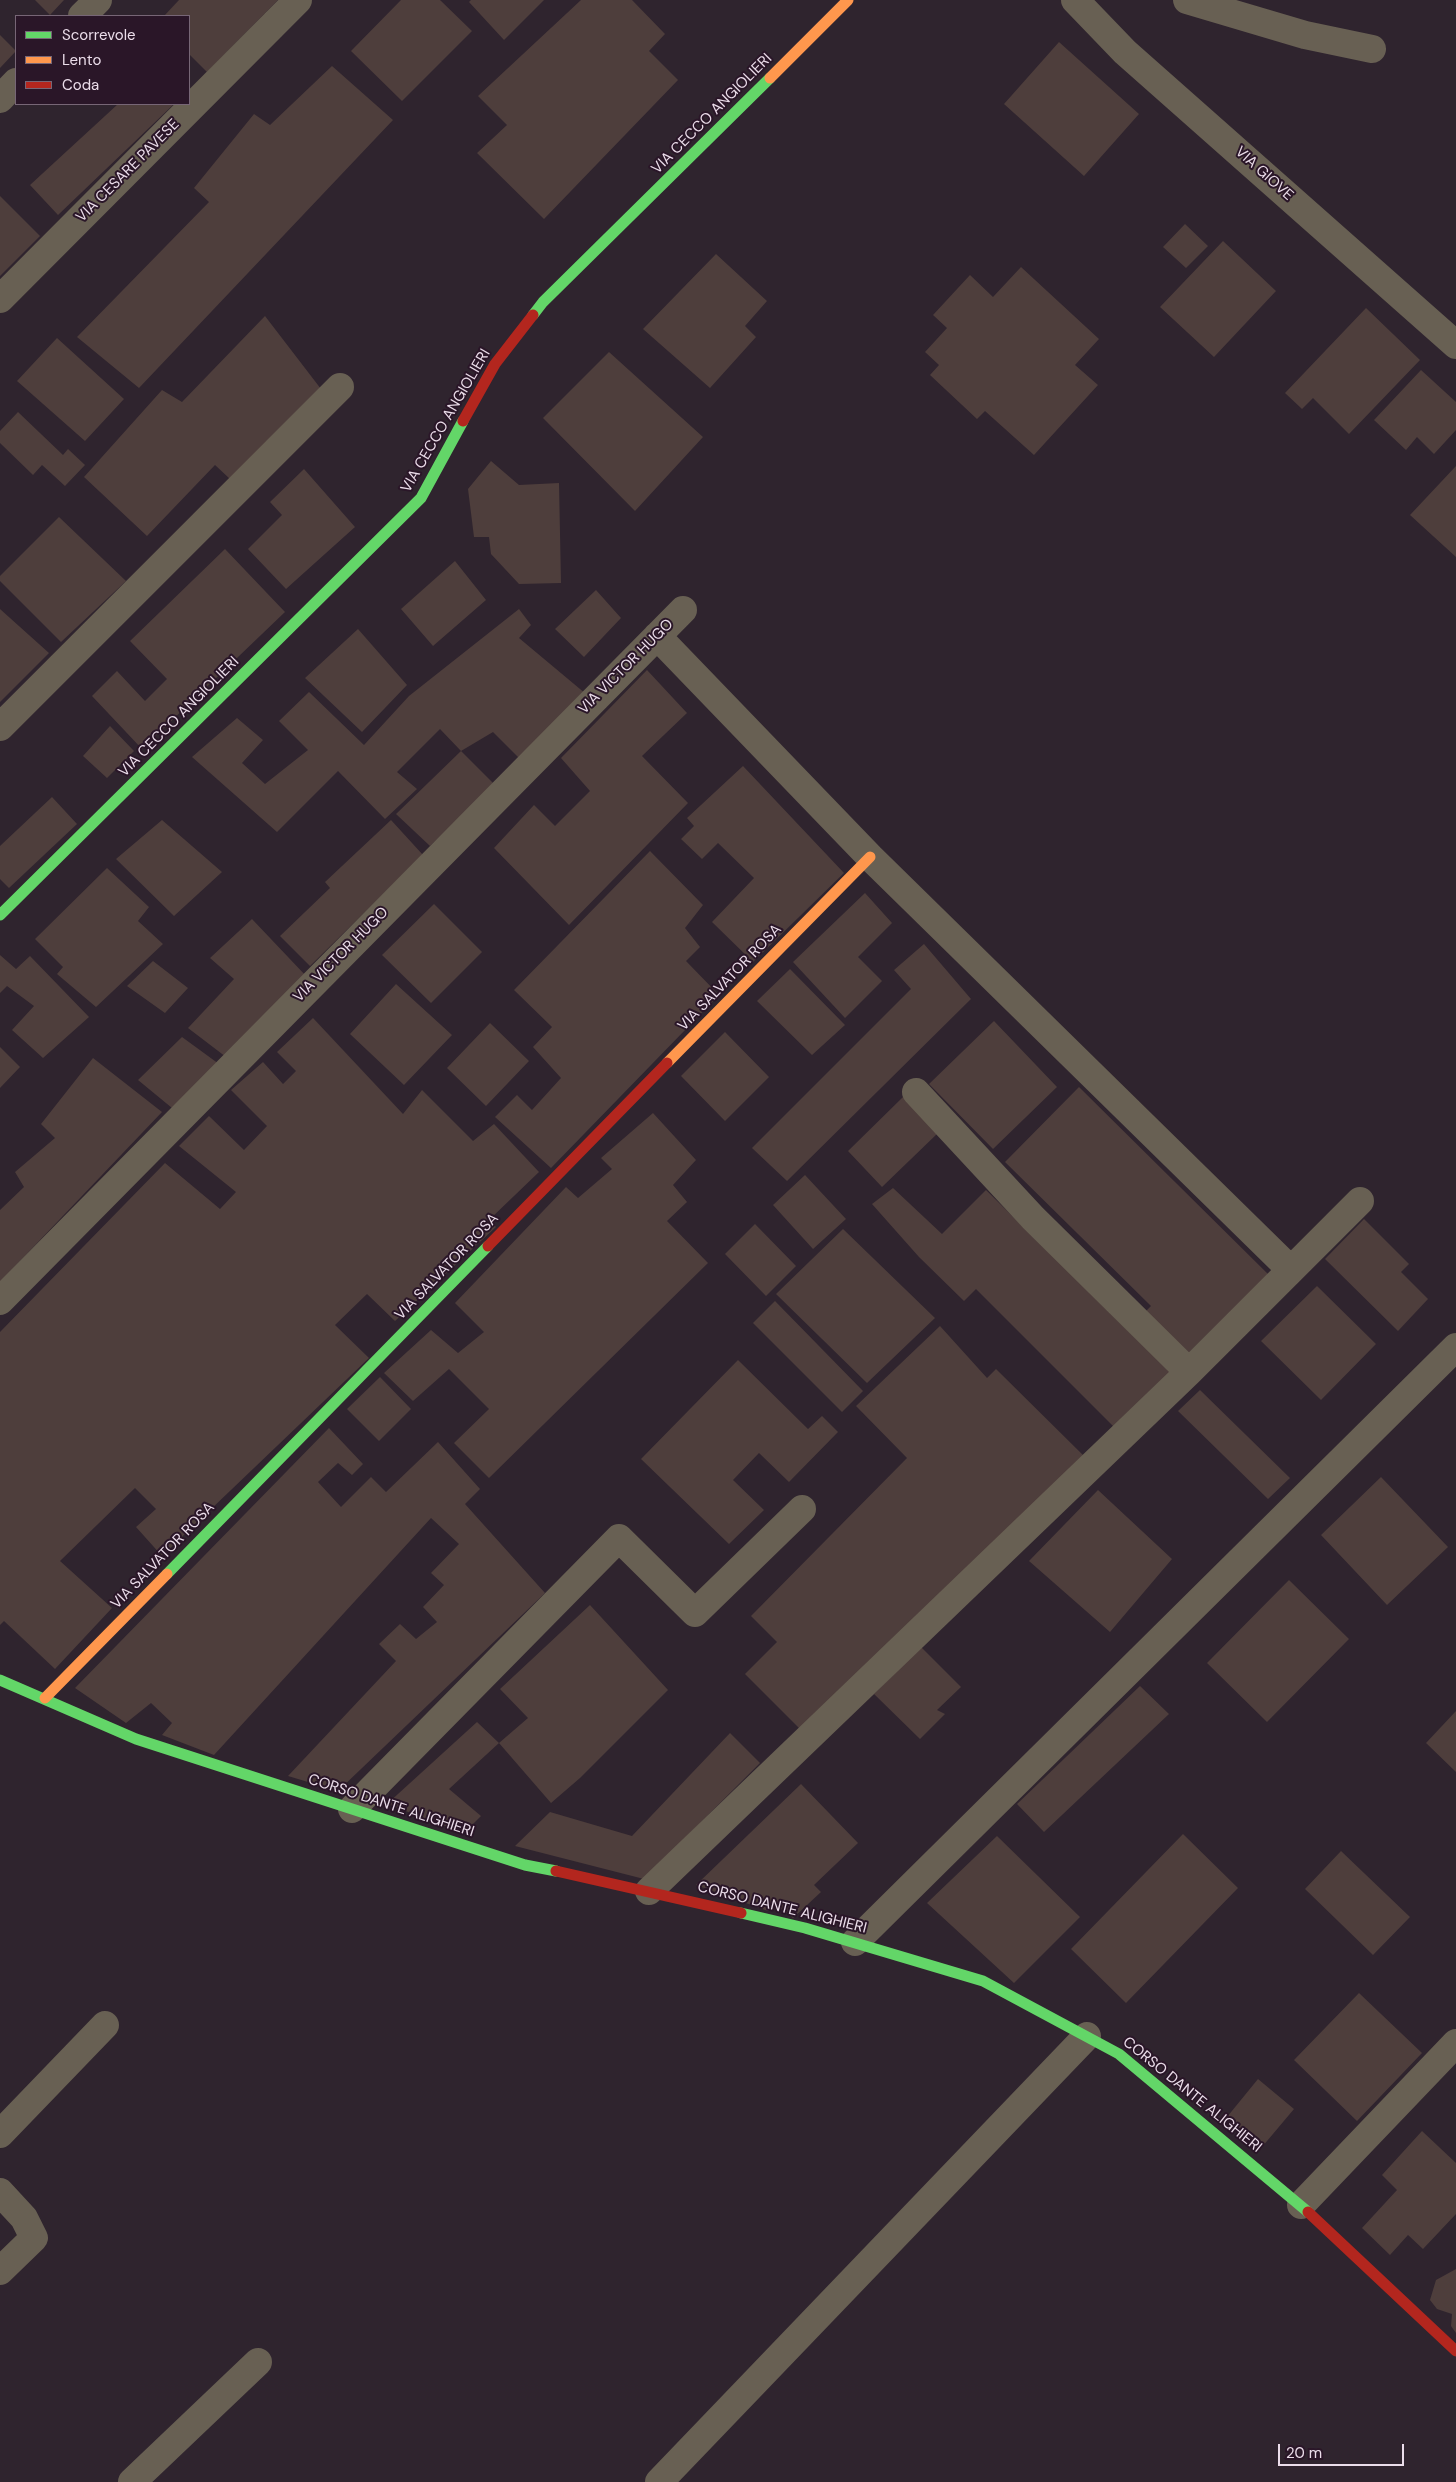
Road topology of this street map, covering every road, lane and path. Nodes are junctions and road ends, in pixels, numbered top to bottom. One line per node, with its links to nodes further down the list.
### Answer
1 (98, 0): 6 (street)
2 (298, 0): 10 (street, VIA CESARE PAVESE)
3 (848, 0): 17 (street, VIA CECCO ANGIOLIERI)
4 (1075, 0): 11 (street, VIA GIOVE)
5 (1187, 0): 7 (street)
6 (83, 15)
7 (1372, 49)
8 (15, 83): 9 (street)
9 (0, 99)
10 (0, 299)
11 (1456, 345)
12 (340, 387): 15 (street)
13 (682, 610): 14 (street, VIA VICTOR HUGO)
14 (657, 636): 16 (street); 21 (street, VIA VICTOR HUGO)
15 (0, 727)
16 (870, 857): 20 (street); 26 (street, VIA SALVATOR ROSA)
17 (0, 915)
18 (916, 1092): 23 (street)
19 (1360, 1201): 20 (street)
20 (1291, 1270): 23 (street)
21 (0, 1301)
22 (1456, 1347): 29 (street)
23 (1189, 1372): 28 (street)
24 (802, 1509): 27 (street)
25 (0, 1680): 26 (street, CORSO DANTE ALIGHIERI)
26 (45, 1698): 27 (street, CORSO DANTE ALIGHIERI)
27 (352, 1809): 28 (street, CORSO DANTE ALIGHIERI)
28 (649, 1890): 29 (street, CORSO DANTE ALIGHIERI)
29 (855, 1942): 31 (street, CORSO DANTE ALIGHIERI)
30 (105, 2025): 33 (street)
31 (1087, 2036): 35 (street, CORSO DANTE ALIGHIERI); 40 (street)
32 (1456, 2043): 35 (street)
33 (0, 2134)
34 (0, 2192): 36 (street)
35 (1301, 2205): 37 (street, CORSO DANTE ALIGHIERI)
36 (0, 2271)
37 (1456, 2351)
38 (258, 2362): 39 (street)
39 (132, 2482)
40 (659, 2482)

